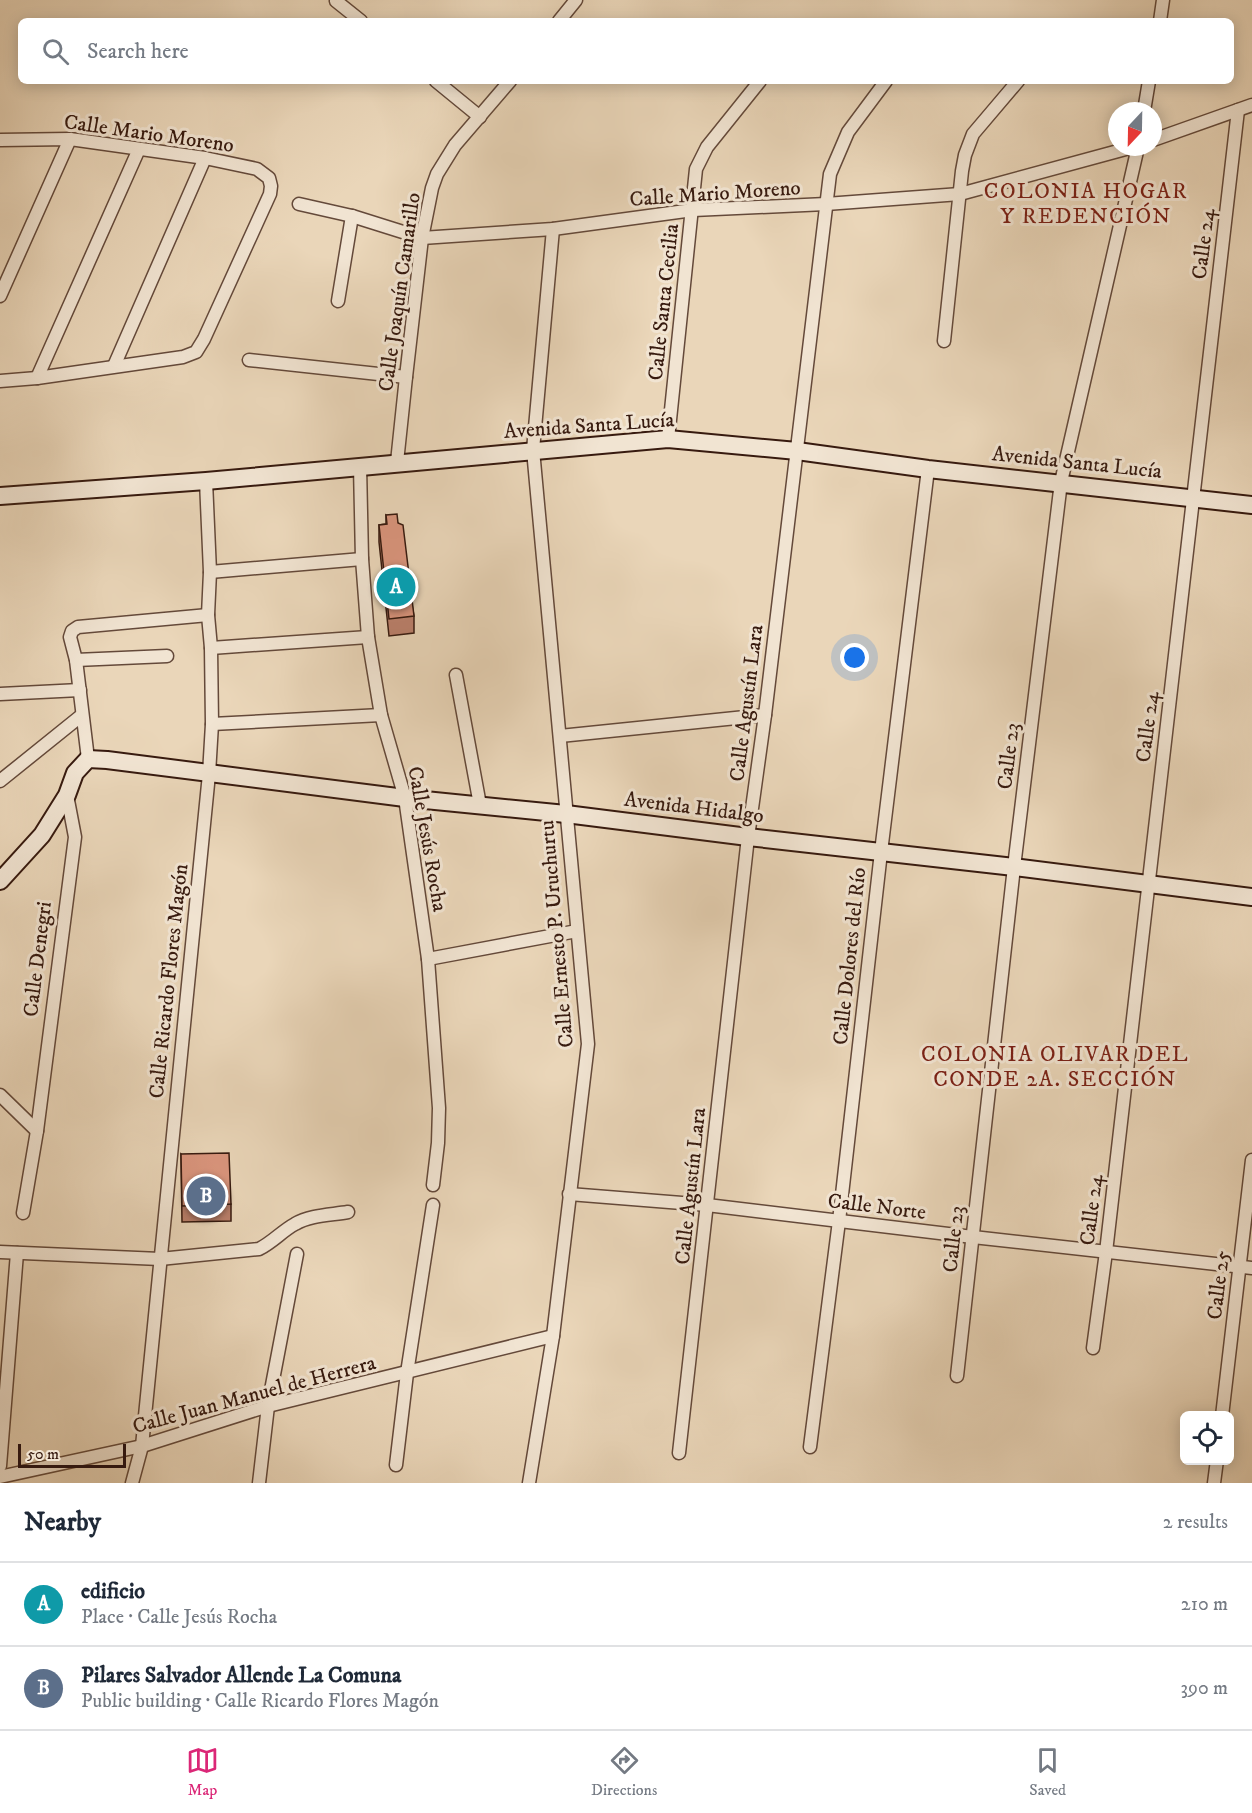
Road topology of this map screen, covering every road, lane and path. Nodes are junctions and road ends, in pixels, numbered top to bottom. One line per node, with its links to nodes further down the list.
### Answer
1 (576, 0): 5 (street)
2 (1163, 0): 6 (street)
3 (336, 1): 4 (street)
4 (357, 18)
5 (561, 18)
6 (1160, 18)
7 (439, 84): 16 (street)
8 (508, 84): 16 (street, Calle Joaquín Camarillo)
9 (758, 84): 27 (street, Calle Santa Cecilia)
10 (884, 84): 26 (street, Calle Agustín Lara)
11 (1015, 84): 24 (street)
12 (1148, 84): 13 (street)
13 (1146, 102)
14 (1252, 105): 15 (street)
15 (1238, 110): 17 (street); 48 (street, Calle 24)
16 (480, 117): 30 (street, Calle Joaquín Camarillo)
17 (1162, 137)
18 (70, 139): 19 (street, Calle Mario Moreno); 20 (street, Calle Mario Moreno); 31 (street)
19 (0, 140)
20 (139, 148): 23 (street, Calle Mario Moreno); 37 (street)
21 (1108, 154): 24 (street, Calle Mario Moreno)
22 (1134, 156): 46 (street, Calle 23)
23 (205, 158): 35 (street); 35 (street, Calle Mario Moreno)
24 (960, 194): 26 (street, Calle Mario Moreno); 33 (street)
25 (299, 204): 28 (street, Calle Mario Moreno)
26 (826, 204): 27 (street, Calle Mario Moreno); 41 (street, Calle Agustín Lara)
27 (693, 210): 29 (street, Calle Mario Moreno); 39 (street, Calle Santa Cecilia)
28 (352, 216): 30 (street, Calle Mario Moreno); 32 (street)
29 (554, 229): 30 (street, Calle Mario Moreno); 40 (street, Calle Ernesto P. Uruchurtu)
30 (422, 238): 36 (street, Calle Joaquín Camarillo)
31 (0, 296)
32 (338, 301)
33 (944, 341)
34 (249, 360): 36 (street)
35 (114, 366): 37 (street)
36 (406, 377): 42 (street, Calle Joaquín Camarillo)
37 (37, 378): 38 (street)
38 (0, 381)
39 (668, 439): 40 (street, Avenida Santa Lucía); 41 (street, Avenida Santa Lucía)
40 (533, 450): 42 (street, Avenida Santa Lucía); 64 (street, Calle Ernesto P. Uruchurtu)
41 (797, 451): 44 (street, Avenida Santa Lucía); 61 (street, Calle Agustín Lara)
42 (398, 462): 43 (street, Avenida Santa Lucía)
43 (360, 466): 45 (street, Avenida Santa Lucía); 50 (street, Calle Jesús Rocha)
44 (928, 469): 46 (street, Avenida Santa Lucía); 73 (street, Calle Dolores del Río)
45 (206, 481): 47 (street, Avenida Santa Lucía); 51 (street, Calle Ricardo Flores Magón)
46 (1061, 482): 48 (street, Avenida Santa Lucía); 74 (street, Calle 23)
47 (0, 496)
48 (1194, 498): 49 (street, Avenida Santa Lucía); 76 (street, Calle 24)
49 (1252, 505)
50 (362, 559): 51 (street); 53 (street, Calle Jesús Rocha)
51 (210, 572): 52 (street, Calle Ricardo Flores Magón)
52 (208, 615): 54 (street, Calle Ricardo Flores Magón); 56 (street)
53 (368, 637): 54 (street); 60 (street, Calle Jesús Rocha)
54 (211, 648): 63 (street, Calle Ricardo Flores Magón)
55 (167, 656): 56 (street)
56 (76, 660): 58 (street)
57 (456, 675): 70 (street)
58 (80, 690): 59 (street); 62 (street)
59 (0, 694)
60 (381, 715): 63 (street); 69 (street, Calle Jesús Rocha)
61 (765, 715): 64 (street); 72 (street, Calle Agustín Lara)
62 (82, 716): 65 (street); 67 (street)
63 (212, 724): 66 (street, Calle Ricardo Flores Magón)
64 (560, 736): 71 (street, Calle Ernesto P. Uruchurtu)
65 (88, 759): 66 (street, Avenida Hidalgo); 68 (street)
66 (209, 774): 69 (street, Avenida Hidalgo); 95 (street, Calle Ricardo Flores Magón)
67 (2, 778)
68 (67, 795): 75 (street); 81 (street, Calle Denegri)
69 (405, 798): 70 (street, Avenida Hidalgo); 79 (street, Calle Jesús Rocha)
70 (480, 805): 71 (street, Avenida Hidalgo)
71 (566, 814): 72 (street, Avenida Hidalgo); 78 (street, Calle Ernesto P. Uruchurtu)
72 (748, 837): 73 (street, Avenida Hidalgo); 86 (street, Calle Agustín Lara)
73 (881, 852): 74 (street, Avenida Hidalgo); 89 (street, Calle Dolores del Río)
74 (1014, 867): 76 (street, Avenida Hidalgo); 90 (street, Calle 23)
75 (0, 881)
76 (1148, 883): 77 (street, Avenida Hidalgo); 92 (street, Calle 24)
77 (1252, 897)
78 (577, 932): 79 (street); 84 (street, Calle Ernesto P. Uruchurtu)
79 (428, 959): 83 (street, Calle Jesús Rocha)
80 (0, 1095): 81 (street)
81 (38, 1131): 88 (street, Calle Denegri)
82 (1252, 1160): 96 (street, Calle 25)
83 (433, 1185)
84 (569, 1194): 86 (street, Calle Norte); 97 (street, Calle Ernesto P. Uruchurtu)
85 (433, 1204): 99 (street)
86 (708, 1205): 89 (street, Calle Norte); 105 (street, Calle Agustín Lara)
87 (348, 1212): 95 (street)
88 (23, 1213)
89 (839, 1221): 90 (street, Calle Norte); 104 (street, Calle Dolores del Río)
90 (973, 1237): 92 (street, Calle Norte); 100 (street, Calle 23)
91 (0, 1252): 93 (street)
92 (1106, 1252): 96 (street, Calle Norte); 98 (street, Calle 24)
93 (17, 1253): 95 (street); 107 (street)
94 (297, 1254): 101 (street)
95 (160, 1259): 103 (street, Calle Ricardo Flores Magón)
96 (1246, 1267): 102 (street, Calle 25)
97 (553, 1336): 99 (street, Calle Juan Manuel de Herrera); 112 (street, Calle Ernesto P. Uruchurtu)
98 (1094, 1348)
99 (407, 1373): 101 (street, Calle Juan Manuel de Herrera); 108 (street)
100 (957, 1376)
101 (268, 1407): 103 (street, Calle Juan Manuel de Herrera); 111 (street)
102 (1223, 1411)
103 (142, 1446): 109 (street, Calle Juan Manuel de Herrera); 110 (street, Calle Ricardo Flores Magón)
104 (810, 1447)
105 (679, 1453)
106 (1216, 1465): 113 (street)
107 (0, 1466)
108 (396, 1466)
109 (0, 1477)
110 (132, 1483)
111 (259, 1483)
112 (529, 1483)
113 (1214, 1483)

